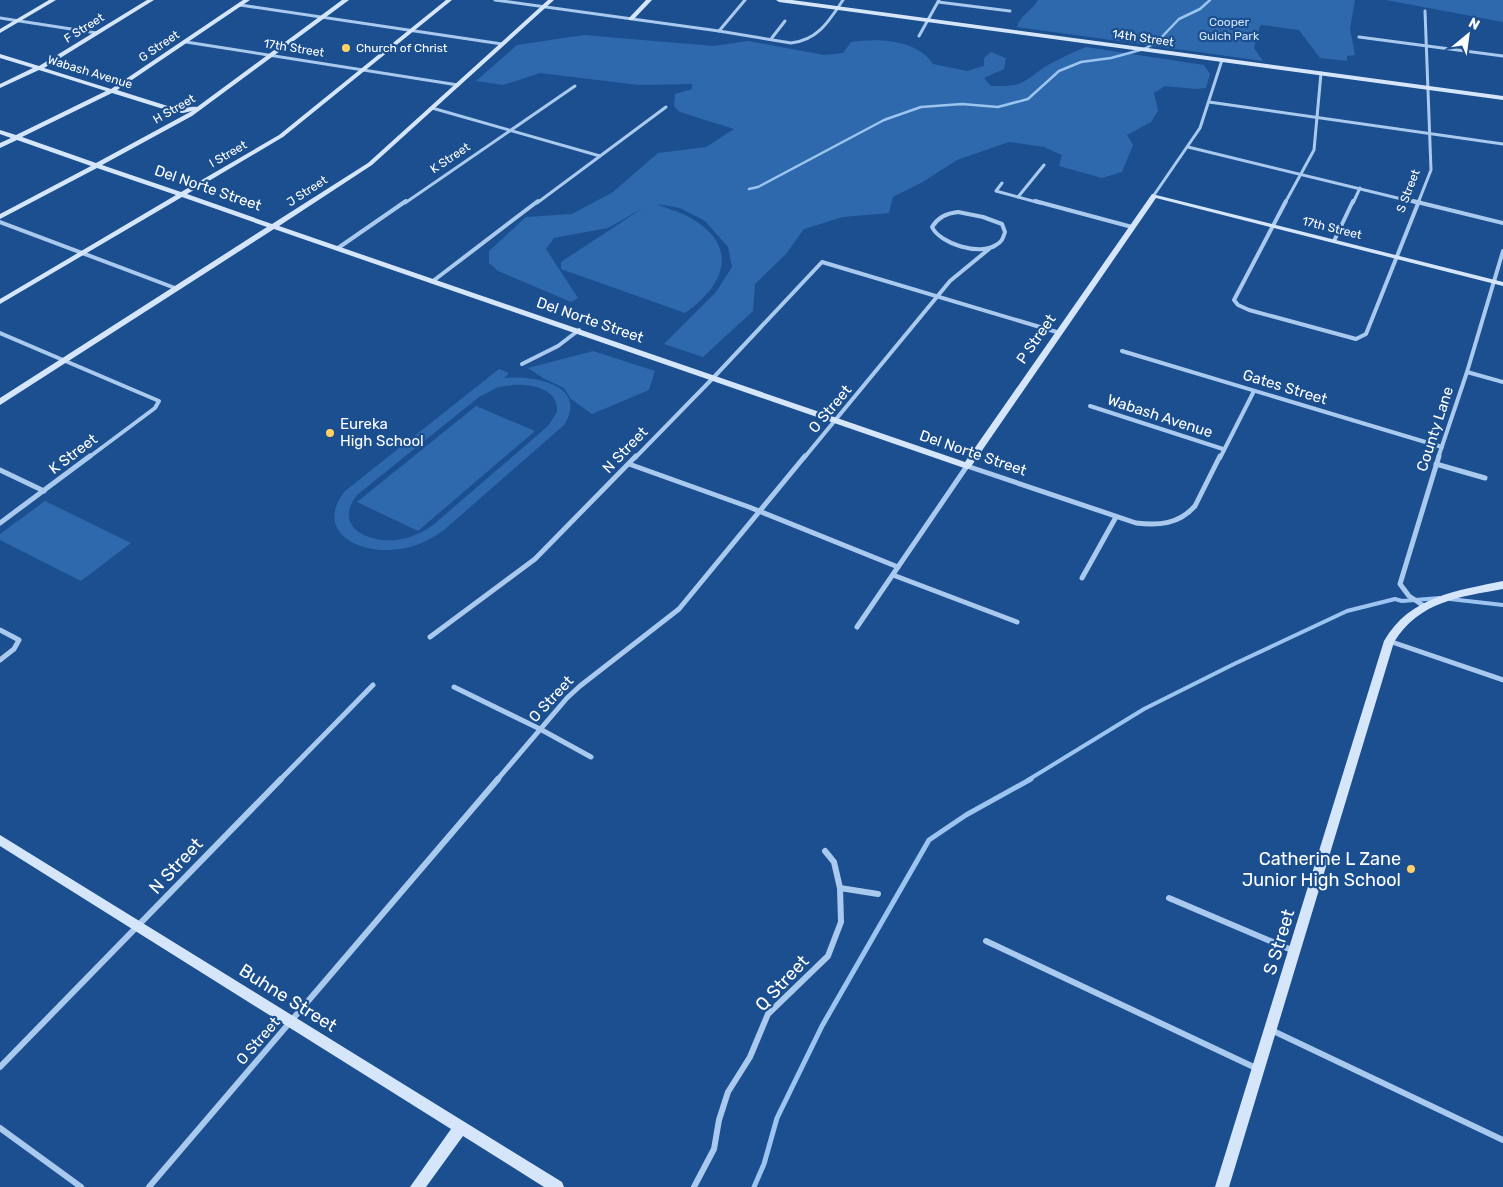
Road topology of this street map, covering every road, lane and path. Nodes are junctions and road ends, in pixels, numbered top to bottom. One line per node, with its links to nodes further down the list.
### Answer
1 (53, 0): 22 (street)
2 (151, 0): 27 (street, F Street)
3 (247, 0): 13 (street, G Street)
4 (346, 0): 19 (street, H Street)
5 (449, 0): 25 (street, I Street)
6 (495, 0): 14 (street)
7 (551, 0): 14 (street, J Street)
8 (649, 0): 20 (street)
9 (745, 0): 26 (street)
10 (780, 0): 15 (street, 14th Street)
11 (843, 0): 15 (street)
12 (939, 1): 16 (street); 21 (street)
13 (240, 5): 19 (street); 31 (street, G Street)
14 (544, 7): 20 (street); 32 (street, J Street)
15 (838, 8): 21 (street, 14th Street); 30 (street)
16 (1010, 11)
17 (1425, 11): 33 (street, S Street)
18 (0, 18): 22 (street)
19 (324, 18): 25 (street); 34 (street, H Street)
20 (631, 19): 26 (street)
21 (929, 20): 28 (street); 37 (street, 14th Street)
22 (18, 21): 24 (street); 27 (street)
23 (784, 21): 30 (street)
24 (0, 31)
25 (411, 31): 32 (street); 39 (street, I Street)
26 (719, 31): 30 (street)
27 (97, 34): 38 (street, F Street)
28 (919, 36)
29 (1359, 37): 33 (street)
30 (771, 39)
31 (186, 42): 34 (street, 17th Street); 46 (street, G Street)
32 (502, 44): 41 (street, J Street)
33 (1427, 46): 36 (street); 44 (street, S Street)
34 (272, 55): 39 (street, 17th Street); 45 (street, H Street)
35 (0, 56): 38 (street, Wabash Avenue)
36 (1503, 56)
37 (1222, 60): 40 (street, 14th Street); 48 (street, P Street)
38 (40, 68): 42 (street, F Street); 46 (street, Wabash Avenue)
39 (362, 70): 41 (street, 17th Street); 67 (street, I Street)
40 (1321, 74): 44 (street, 14th Street); 52 (street)
41 (458, 85): 50 (street, J Street)
42 (0, 86)
43 (575, 86): 53 (street, K Street)
44 (1429, 88): 47 (street, 14th Street); 55 (street, S Street)
45 (225, 89): 51 (street, Wabash Avenue); 56 (street, H Street)
46 (111, 90): 51 (street, Wabash Avenue); 57 (street, G Street)
47 (1503, 98)
48 (1209, 102): 52 (street); 60 (street, P Street)
49 (666, 106): 61 (street)
50 (432, 108): 53 (street); 74 (street, J Street)
51 (173, 110): 56 (street)
52 (1318, 118): 55 (street); 64 (street)
53 (510, 130): 61 (street); 78 (street, K Street)
54 (0, 132): 57 (street, Del Norte Street)
55 (1430, 134): 58 (street); 70 (street, S Street)
56 (150, 135): 62 (street, H Street)
57 (17, 138): 59 (street, G Street); 62 (street, Del Norte Street)
58 (1503, 144)
59 (0, 146)
60 (1188, 146): 64 (street); 68 (street, P Street)
61 (600, 156): 83 (street)
62 (96, 165): 67 (street, Del Norte Street); 71 (street, H Street)
63 (1044, 165): 69 (street)
64 (1302, 174): 66 (street); 75 (street)
65 (1002, 183): 69 (street)
66 (1360, 188): 70 (street); 77 (street)
67 (183, 194): 74 (street, Del Norte Street); 81 (street, I Street)
68 (1154, 195): 75 (street, 17th Street); 76 (street, P Street)
69 (1018, 197): 76 (street)
70 (1419, 202): 73 (street); 82 (street, S Street)
71 (0, 217)
72 (0, 222): 81 (street)
73 (1503, 222)
74 (274, 225): 78 (street, Del Norte Street); 86 (street, J Street)
75 (1274, 225): 77 (street, 17th Street); 82 (street, S Street)
76 (1132, 227): 91 (street, P Street)
77 (1334, 241): 82 (street, 17th Street)
78 (338, 248): 83 (street, Del Norte Street)
79 (989, 248): 79 (street, O Street); 87 (street, O Street)
80 (1503, 251): 84 (street, County Lane)
81 (82, 253): 86 (street); 88 (street, I Street)
82 (1398, 257): 84 (street, 17th Street)
83 (434, 281): 89 (street, Del Norte Street)
84 (1494, 282): 85 (street, 17th Street); 95 (street, County Lane)
85 (1503, 284)
86 (175, 288): 93 (street, J Street)
87 (939, 296): 91 (street); 96 (street, N Street); 101 (street, O Street)
88 (0, 302)
89 (579, 330): 94 (street); 96 (street, Del Norte Street)
90 (0, 333): 93 (street)
91 (1060, 333): 106 (street, P Street)
92 (1122, 351): 98 (street, Gates Street)
93 (64, 360): 99 (street, J Street); 109 (street, K Street)
94 (522, 364)
95 (1468, 372): 97 (street); 102 (street, County Lane)
96 (714, 377): 101 (street, Del Norte Street); 104 (street, N Street)
97 (1503, 382)
98 (1254, 391): 102 (street, Gates Street); 103 (street)
99 (0, 402)
100 (1090, 406): 103 (street, Wabash Avenue)
101 (837, 420): 106 (street, Del Norte Street); 110 (street, O Street)
102 (1442, 447): 105 (street, County Lane)
103 (1223, 449): 111 (street, Del Norte Street)
104 (629, 464): 110 (street); 121 (street, N Street)
105 (1436, 464): 108 (street); 117 (street, County Lane)
106 (968, 466): 111 (street, Del Norte Street); 113 (street, P Street)
107 (0, 470): 109 (street)
108 (1485, 478)
109 (44, 491): 112 (street, K Street)
110 (760, 512): 113 (street); 127 (street, O Street)
111 (1116, 517): 115 (street)
112 (0, 522)
113 (898, 567): 114 (street, P Street)
114 (893, 575): 118 (street); 119 (street, P Street)
115 (1082, 578)
116 (1503, 584): 117 (street, S Street)
117 (1424, 606): 122 (street, S Street)
118 (1017, 622)
119 (858, 627)
120 (0, 630): 123 (street)
121 (430, 637)
122 (1389, 641): 124 (street); 136 (street, S Street)
123 (0, 660)
124 (1503, 680)
125 (373, 686): 134 (street, N Street)
126 (454, 687): 127 (street)
127 (540, 729): 128 (street); 137 (street, O Street)
128 (591, 757)
129 (0, 840): 134 (street, Buhne Street)
130 (825, 851): 131 (street, Q Street)
131 (840, 888): 132 (street); 148 (street, Q Street)
132 (878, 894)
133 (1169, 898): 136 (street)
134 (139, 926): 137 (street, Buhne Street); 139 (street, N Street)
135 (986, 941): 140 (street)
136 (1294, 952): 138 (street, S Street)
137 (291, 1022): 141 (street, Buhne Street); 145 (street, O Street)
138 (1271, 1030): 140 (street, S Street); 143 (street)
139 (0, 1067)
140 (1258, 1070): 149 (street, S Street)
141 (461, 1127): 146 (street); 147 (street, Buhne Street)
142 (0, 1128): 144 (street)
143 (1503, 1140)
144 (81, 1187)
145 (149, 1187)
146 (417, 1187)
147 (557, 1187)
148 (694, 1187)
149 (1222, 1187)

